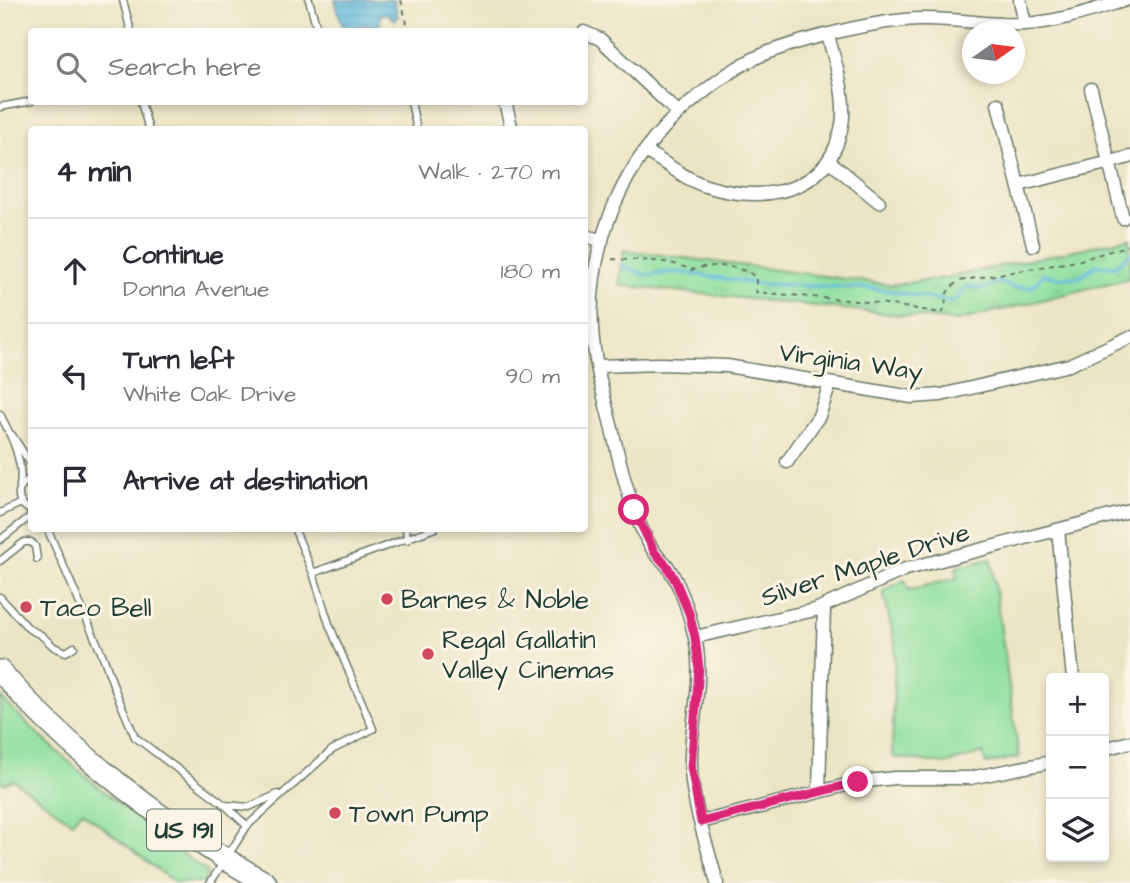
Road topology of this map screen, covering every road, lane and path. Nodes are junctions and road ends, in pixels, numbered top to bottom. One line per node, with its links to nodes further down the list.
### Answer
1 (122, 0): 9 (lane)
2 (309, 0): 10 (lane)
3 (401, 0): 11 (path)
4 (1020, 0): 7 (street)
5 (1126, 0): 8 (street)
6 (962, 21): 13 (street)
7 (1024, 21)
8 (1025, 24)
9 (130, 28)
10 (317, 28)
11 (408, 28)
12 (588, 34): 21 (street)
13 (828, 35): 21 (street); 27 (street)
14 (1091, 89): 28 (street)
15 (28, 102): 20 (lane)
16 (998, 104): 29 (street)
17 (142, 105): 22 (lane)
18 (412, 105): 23 (lane)
19 (506, 105): 24 (street)
20 (0, 107)
21 (678, 113): 25 (street)
22 (148, 126)
23 (416, 126)
24 (511, 126)
25 (645, 151): 27 (street); 33 (street)
26 (1130, 157): 28 (street)
27 (829, 161): 30 (street)
28 (1109, 162): 29 (street); 31 (street)
29 (1018, 185): 34 (street)
30 (879, 202)
31 (1123, 218)
32 (588, 236): 33 (street)
33 (602, 241): 36 (street)
34 (1033, 245)
35 (1130, 245): 36 (path)
36 (598, 258): 38 (street)
37 (1130, 337): 39 (street, Virginia Way)
38 (598, 366): 39 (street, Virginia Way); 65 (street)
39 (830, 384): 43 (street)
40 (0, 414): 41 (lane)
41 (9, 431): 42 (lane); 45 (lane)
42 (28, 459)
43 (787, 462)
44 (28, 481): 45 (lane)
45 (20, 486): 46 (lane)
46 (21, 503): 47 (lane); 49 (lane)
47 (28, 509)
48 (1130, 511): 51 (street, Silver Maple Drive)
49 (0, 513)
50 (28, 516): 58 (lane)
51 (1058, 530): 64 (street, Silver Maple Drive); 68 (street)
52 (49, 532): 59 (lane)
53 (54, 532): 59 (lane)
54 (296, 532): 62 (lane)
55 (406, 532): 57 (lane)
56 (426, 532): 57 (lane)
57 (407, 540): 62 (lane)
58 (0, 541)
59 (56, 546): 74 (lane)
60 (37, 559): 61 (lane)
61 (0, 561)
62 (313, 573): 72 (lane)
63 (0, 597): 66 (lane)
64 (824, 607): 65 (street, Silver Maple Drive); 73 (street)
65 (695, 637): 75 (street)
66 (74, 647)
67 (0, 671): 77 (highway, US 191)
68 (1072, 673)
69 (1130, 742): 70 (street)
70 (1109, 748)
71 (1046, 763): 73 (street)
72 (283, 792): 74 (lane); 76 (lane)
73 (819, 792): 75 (street)
74 (225, 806): 76 (lane)
75 (701, 822): 80 (street)
76 (247, 825): 77 (lane)
77 (226, 860): 78 (lane); 79 (highway, US 191)
78 (210, 883)
79 (267, 883)
80 (717, 883)

